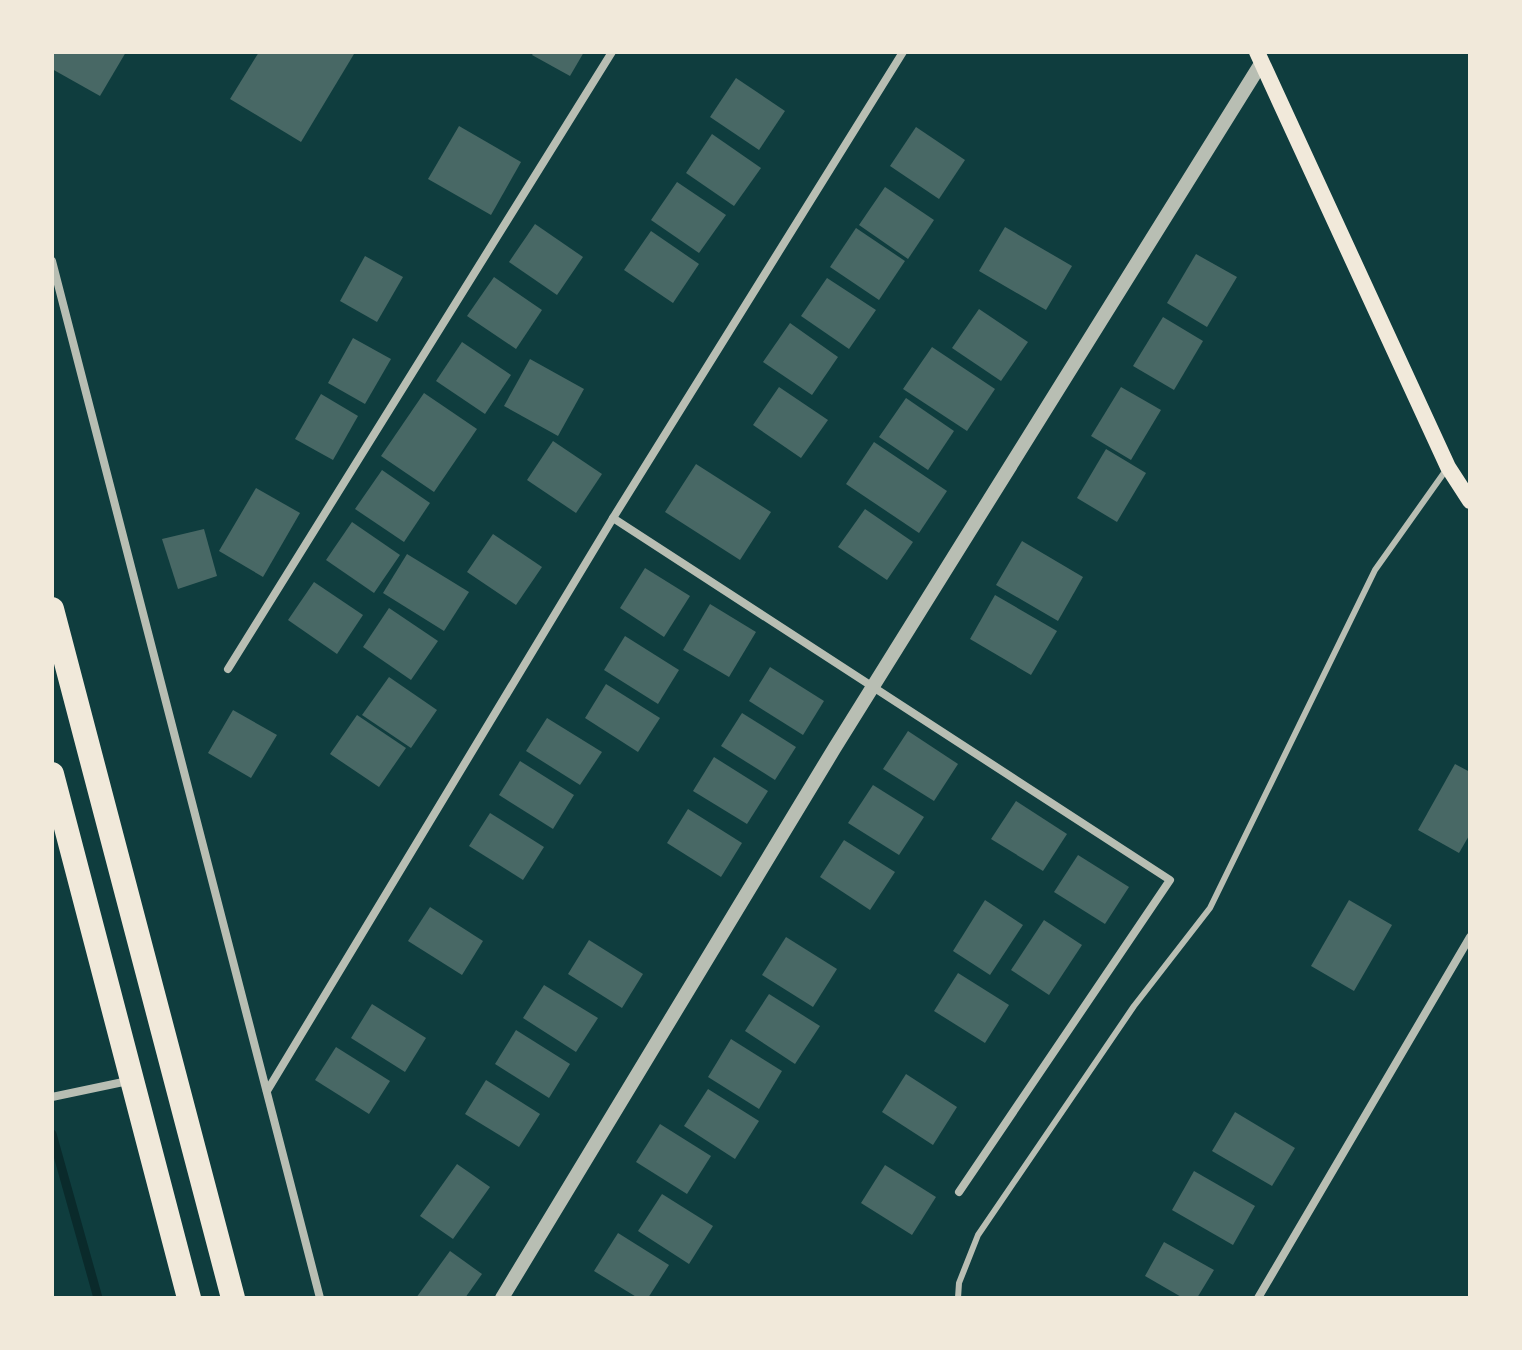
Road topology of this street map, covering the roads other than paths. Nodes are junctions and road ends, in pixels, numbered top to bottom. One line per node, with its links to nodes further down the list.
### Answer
1 (612, 52): 9 (street)
2 (903, 52): 7 (street)
3 (1260, 57): 5 (main road); 10 (street)
4 (52, 261): 14 (street)
5 (1448, 467): 6 (main road); 21 (lane)
6 (1470, 501)
7 (613, 518): 10 (street); 14 (street)
8 (52, 609): 18 (highway)
9 (228, 669)
10 (873, 687): 16 (street); 20 (street)
11 (52, 774): 13 (highway)
12 (1470, 937): 22 (street)
13 (132, 1080): 15 (street); 17 (highway)
14 (267, 1091): 19 (street)
15 (52, 1097)
16 (959, 1192)
17 (189, 1298)
18 (233, 1298)
19 (320, 1298)
20 (502, 1298)
21 (958, 1298)
22 (1258, 1298)

